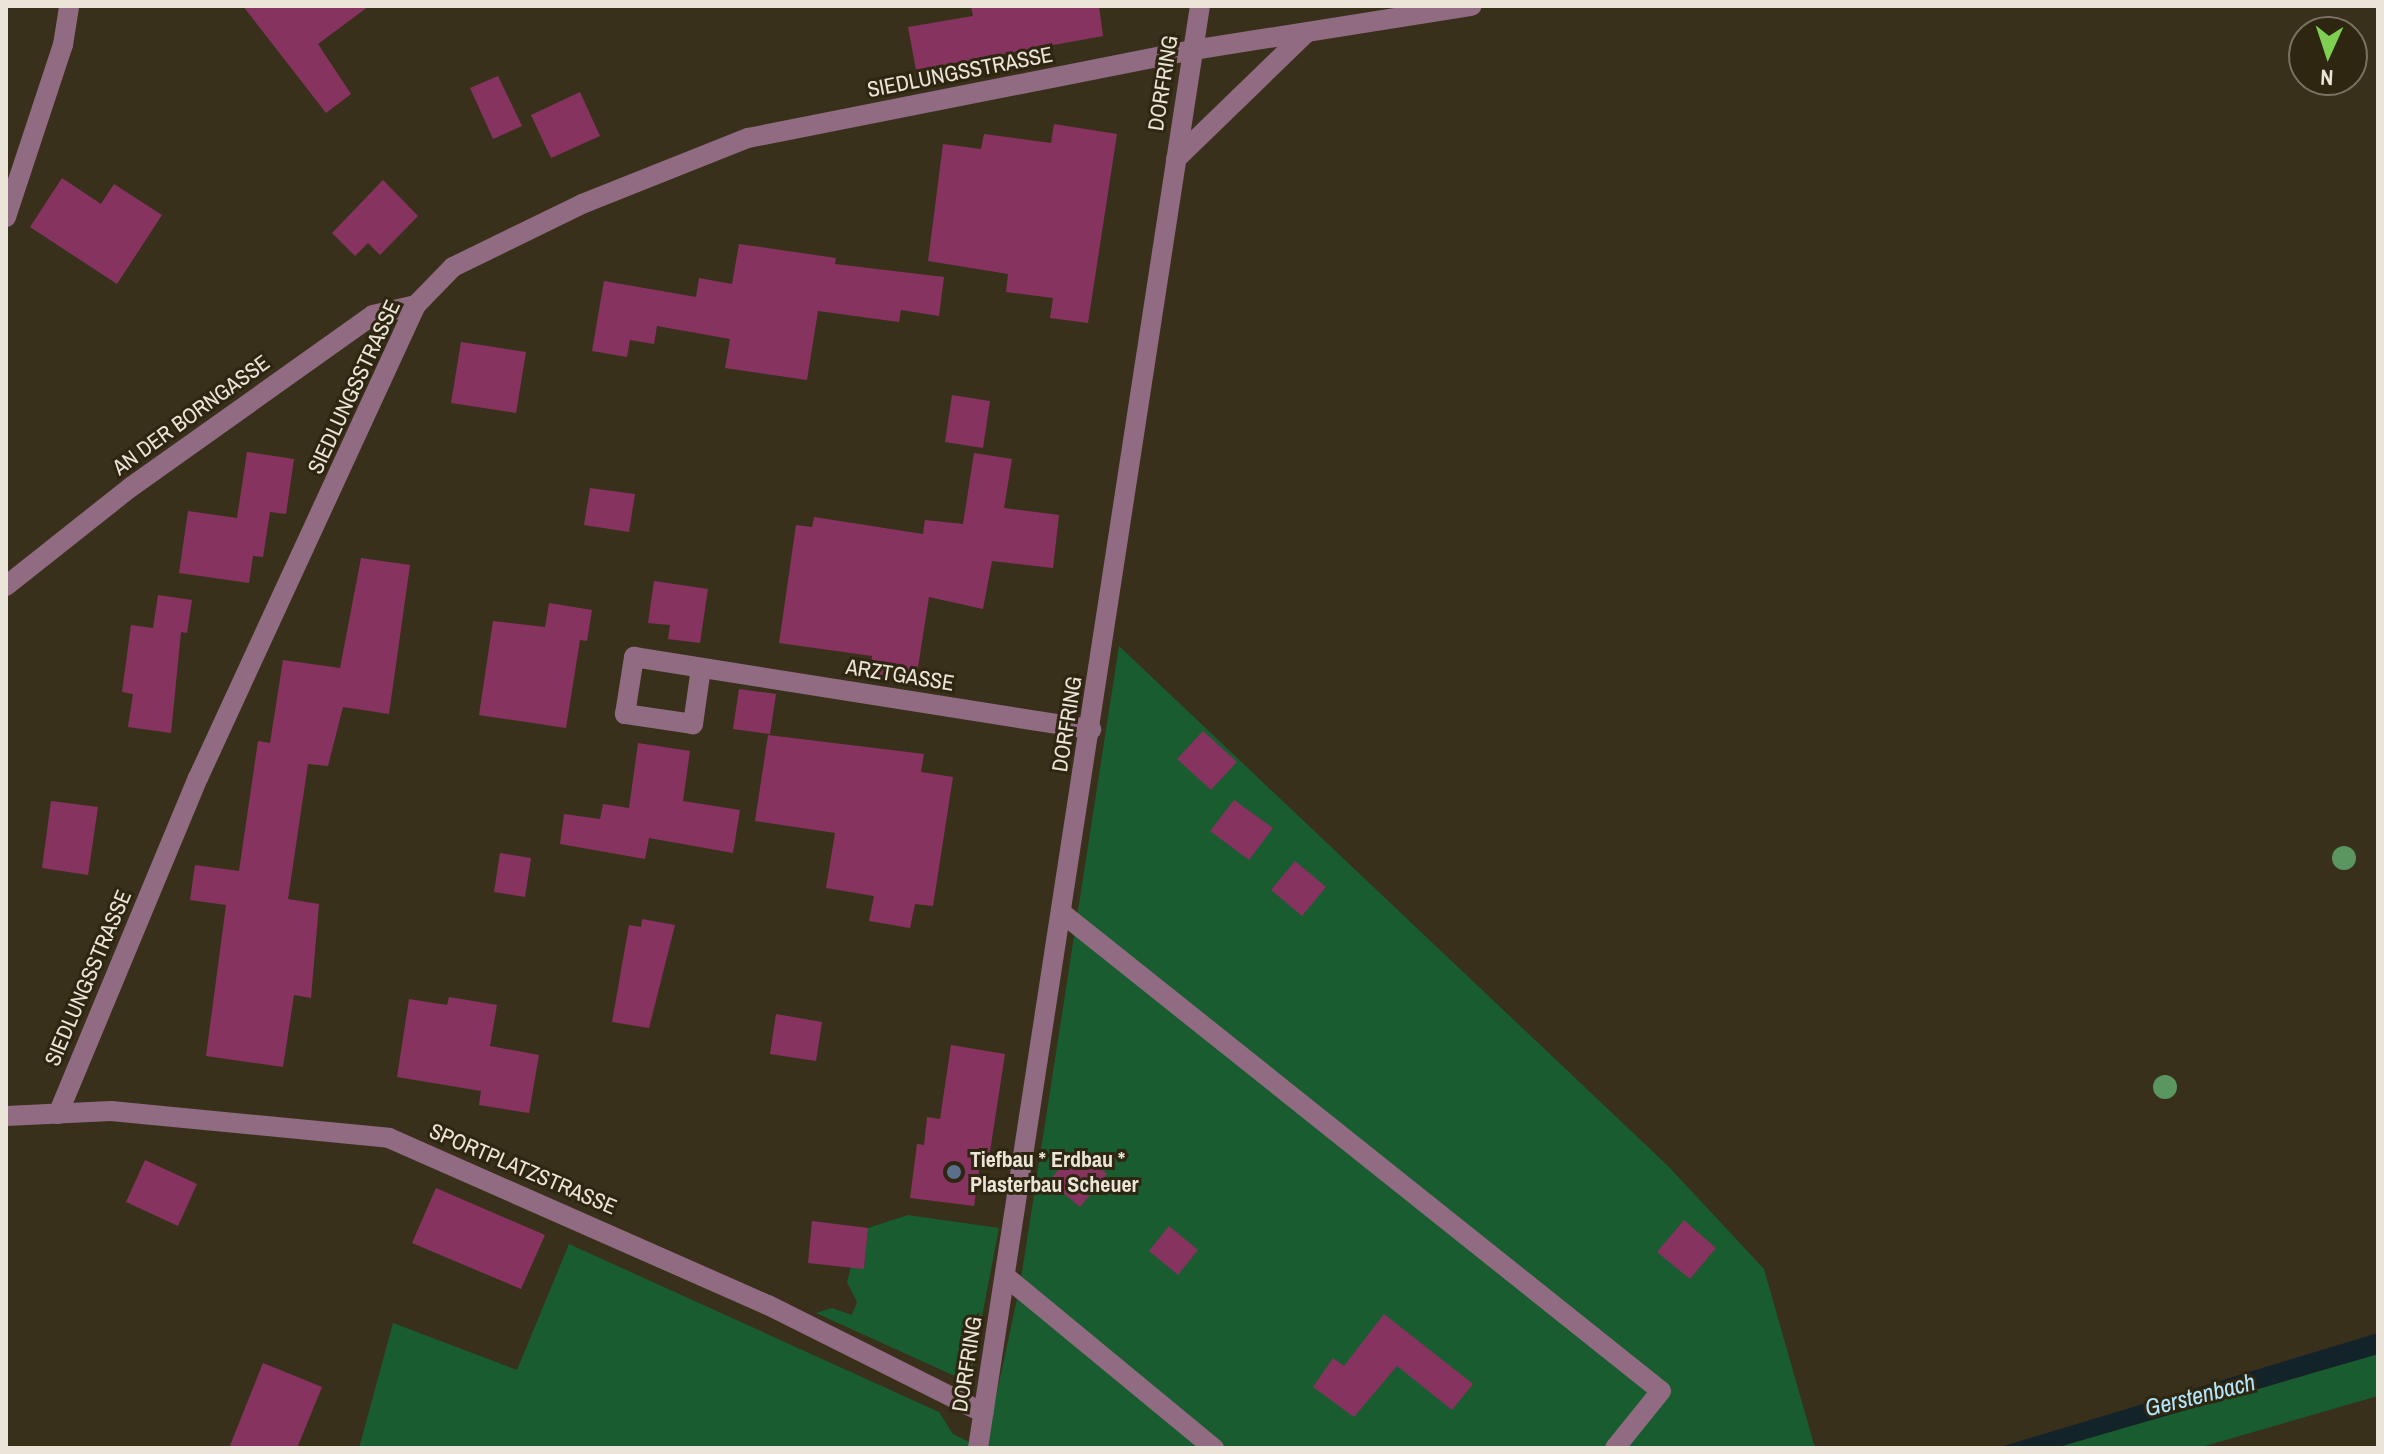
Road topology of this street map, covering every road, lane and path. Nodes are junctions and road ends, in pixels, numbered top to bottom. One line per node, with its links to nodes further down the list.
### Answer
1 (69, 6): 7 (street)
2 (1200, 6): 5 (street, DORFRING)
3 (1472, 6): 4 (street, SIEDLUNGSSTRASSE)
4 (1306, 33): 5 (street, SIEDLUNGSSTRASSE); 6 (street)
5 (1193, 50): 6 (street, DORFRING); 8 (street, SIEDLUNGSSTRASSE)
6 (1176, 159): 11 (street, DORFRING)
7 (6, 217)
8 (416, 305): 9 (street, AN DER BORNGASSE); 13 (street, SIEDLUNGSSTRASSE)
9 (6, 586)
10 (701, 668): 10 (street, ARZTGASSE); 11 (street, ARZTGASSE)
11 (1091, 729): 12 (street, DORFRING)
12 (1062, 913): 15 (street, DORFRING); 19 (street)
13 (58, 1114): 14 (street, SPORTPLATZSTRASSE); 16 (street, SPORTPLATZSTRASSE)
14 (6, 1116)
15 (1005, 1276): 16 (street, DORFRING); 18 (street)
16 (984, 1413): 17 (street, DORFRING)
17 (978, 1448)
18 (1214, 1448)
19 (1615, 1448)

